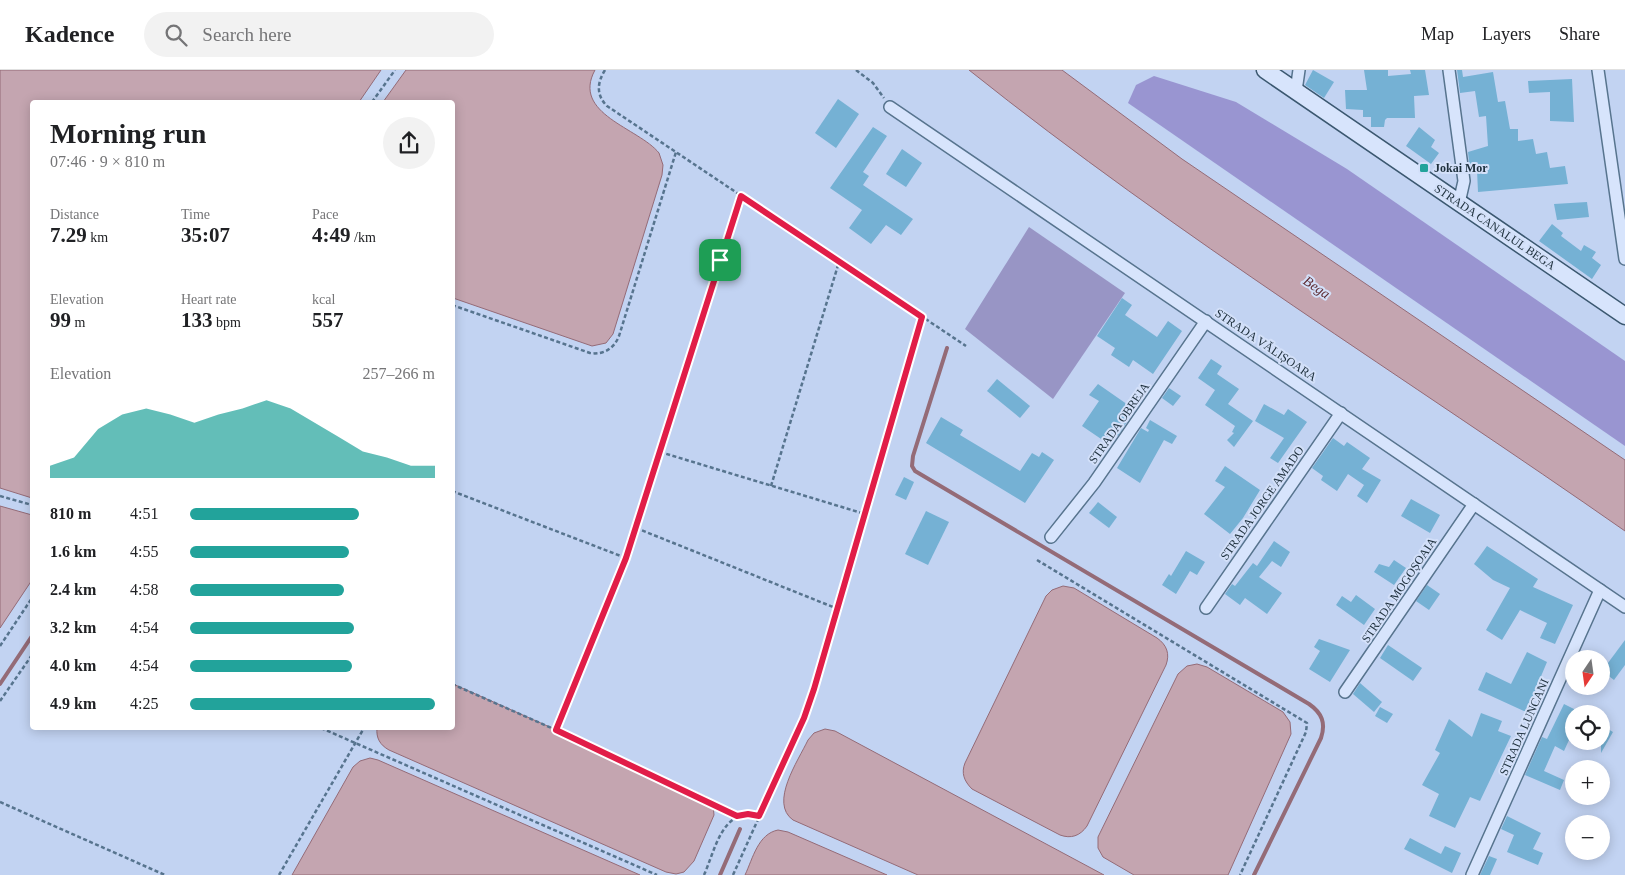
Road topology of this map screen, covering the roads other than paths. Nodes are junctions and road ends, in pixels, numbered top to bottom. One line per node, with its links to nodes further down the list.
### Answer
1 (1265, 70): 5 (street, STRADA CANALUL BEGA)
2 (1299, 70): 5 (street)
3 (1448, 70): 7 (street)
4 (1598, 70): 8 (street)
5 (1296, 91): 7 (street, STRADA CANALUL BEGA)
6 (890, 107): 10 (street, STRADA VĂLIȘOARA)
7 (1459, 203): 9 (street, STRADA CANALUL BEGA)
8 (1625, 259)
9 (1625, 316)
10 (1206, 321): 11 (street, STRADA VĂLIȘOARA); 13 (street, STRADA OBREJA)
11 (1341, 413): 12 (street, STRADA VĂLIȘOARA); 16 (street, STRADA JORGE AMADO)
12 (1474, 504): 14 (street, STRADA VĂLIȘOARA); 17 (street, STRADA MOGOȘOAIA)
13 (1051, 537)
14 (1600, 590): 15 (street, STRADA VĂLIȘOARA); 18 (street, STRADA LUNCANI)
15 (1625, 607)
16 (1206, 608)
17 (1345, 692)
18 (1472, 875)

